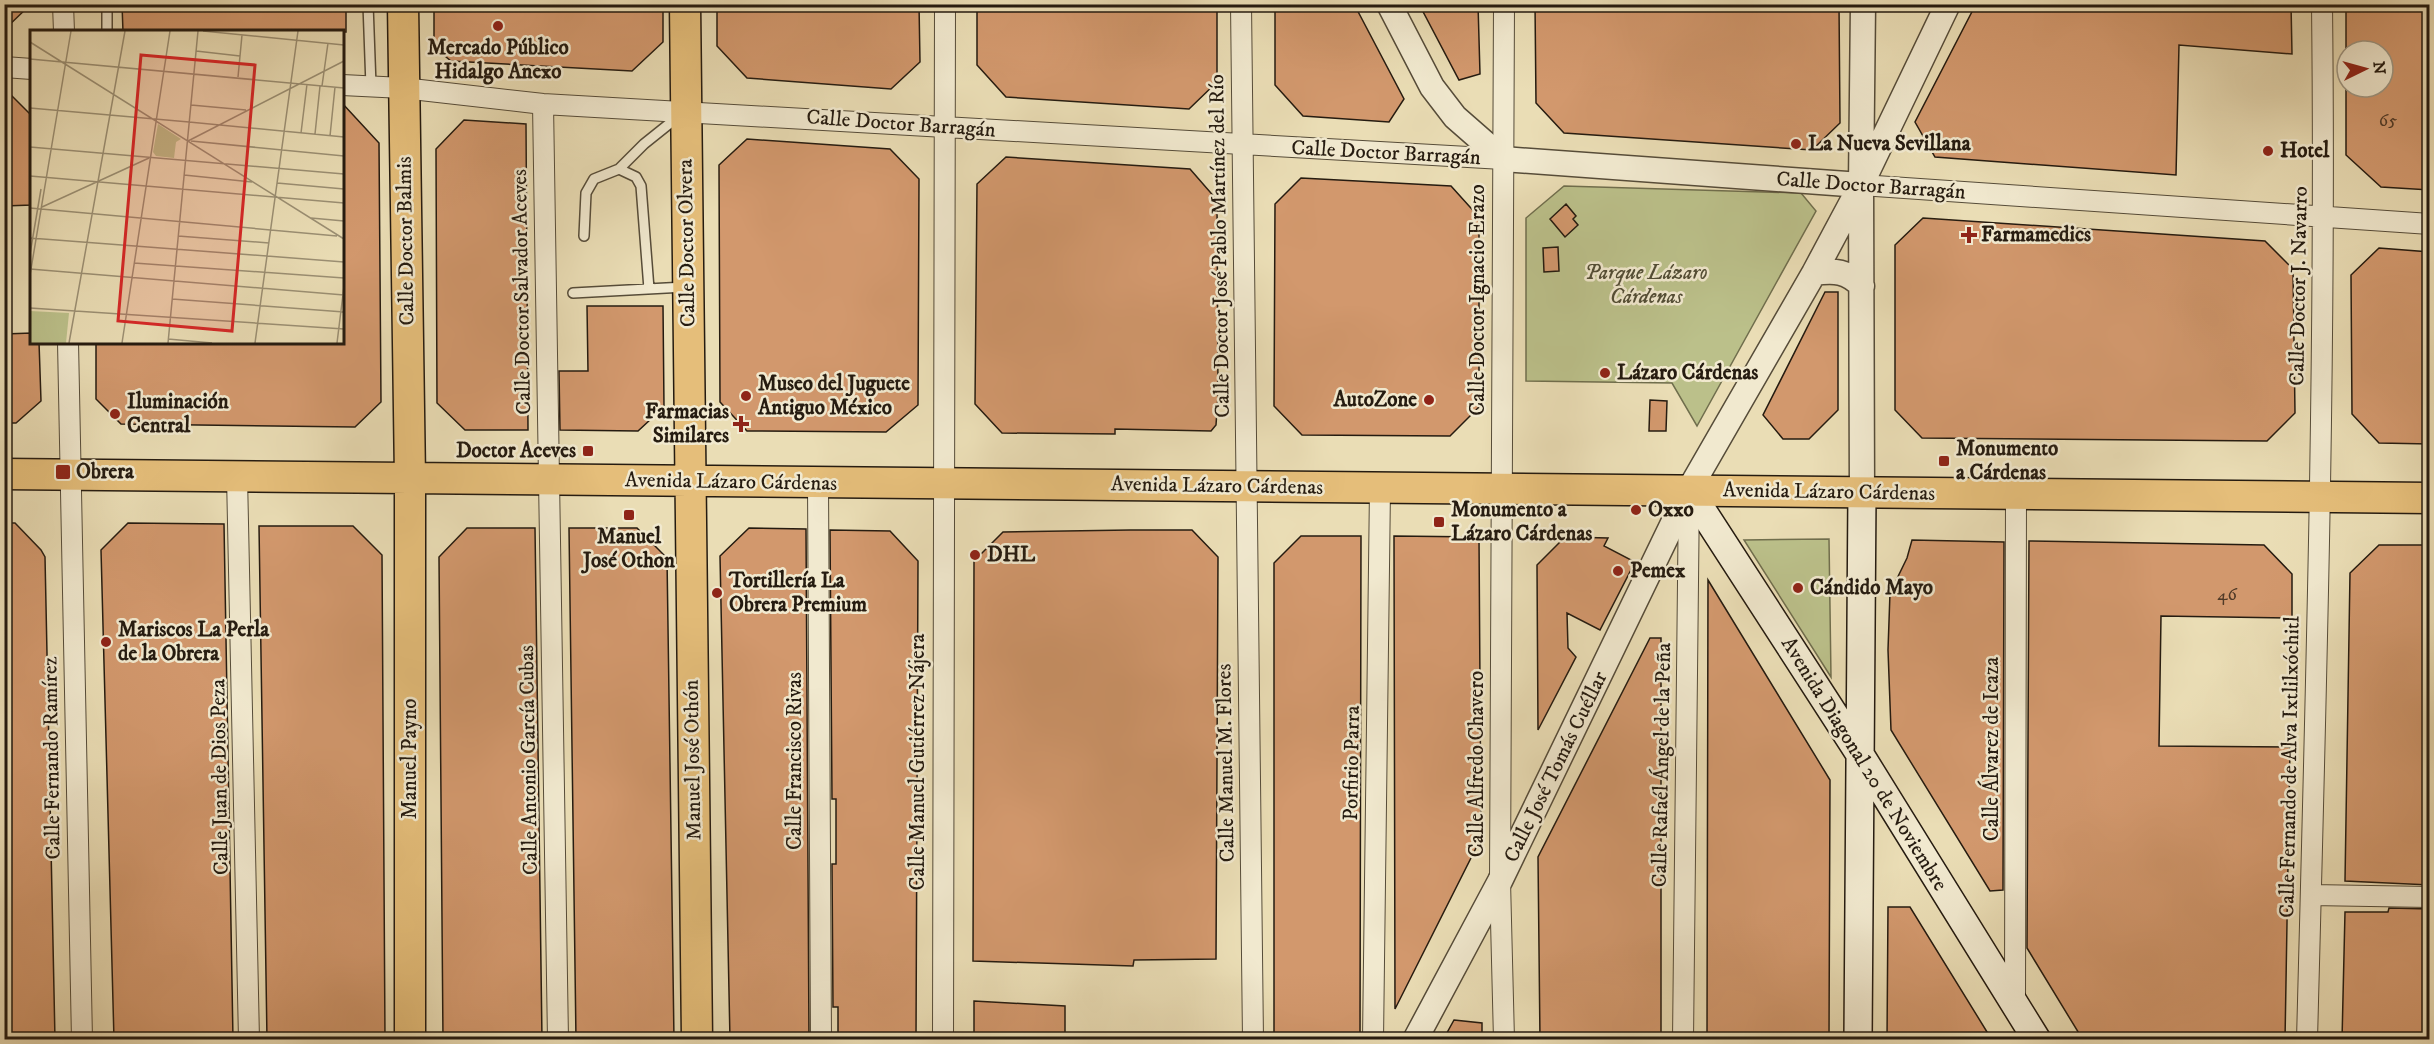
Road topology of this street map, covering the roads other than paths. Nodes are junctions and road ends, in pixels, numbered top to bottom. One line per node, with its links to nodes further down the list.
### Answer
1 (63, 4): 13 (street)
2 (107, 4): 14 (lane)
3 (368, 4): 18 (lane)
4 (403, 4): 19 (main road, Calle Doctor Balmis)
5 (685, 4): 21 (main road, Calle Doctor Olvera)
6 (945, 4): 22 (street, Calle Manuel Gutiérrez Nájera)
7 (1241, 4): 23 (street, Calle Doctor José Pablo Martínez del Río)
8 (1389, 4): 24 (street)
9 (1504, 4): 24 (street, Calle Doctor Ignacio Erazo)
10 (1863, 4): 26 (street)
11 (1948, 4): 26 (street, Calle José Tomás Cuéllar)
12 (2322, 4): 27 (street, Calle Doctor J. Navarro)
13 (63, 30)
14 (107, 30)
15 (4, 67): 16 (street)
16 (30, 69)
17 (344, 85): 18 (street, Calle Doctor Barragán)
18 (371, 86): 19 (street, Calle Doctor Barragán)
19 (403, 88): 20 (street, Calle Doctor Barragán); 39 (main road, Calle Doctor Balmis)
20 (543, 104): 21 (street, Calle Doctor Barragán); 40 (street, Calle Doctor Salvador Aceves)
21 (686, 111): 22 (street, Calle Doctor Barragán); 25 (lane); 32 (main road, Calle Doctor Olvera)
22 (945, 128): 23 (street, Calle Doctor Barragán); 43 (street, Calle Manuel Gutiérrez Nájera)
23 (1243, 144): 24 (street, Calle Doctor Barragán); 44 (street, Calle Doctor José Pablo Martínez del Río)
24 (1503, 159): 26 (street, Calle Doctor Barragán); 46 (street, Calle Doctor Ignacio Erazo)
25 (619, 169): 29 (lane); 33 (lane)
26 (1861, 185): 27 (street, Calle Doctor Barragán); 30 (street, Calle José Tomás Cuéllar); 31 (street)
27 (2325, 218): 28 (street, Calle Doctor Barragán); 50 (street, Calle Doctor J. Navarro)
28 (2430, 224)
29 (584, 236)
30 (1814, 273): 31 (street); 47 (street, Calle José Tomás Cuéllar)
31 (1862, 286): 48 (street)
32 (687, 287): 33 (lane); 41 (main road, Calle Doctor Olvera)
33 (649, 289): 34 (lane)
34 (573, 293)
35 (68, 344): 37 (street, Calle Fernando Ramírez)
36 (4, 474): 37 (main road, Avenida Lázaro Cárdenas)
37 (70, 475): 38 (main road, Avenida Lázaro Cárdenas); 57 (street, Calle Fernando Ramírez)
38 (237, 477): 39 (main road, Avenida Lázaro Cárdenas); 58 (street, Calle Juan de Dios Peza)
39 (410, 478): 40 (main road, Avenida Lázaro Cárdenas); 59 (main road, Manuel Payno)
40 (549, 480): 41 (main road, Avenida Lázaro Cárdenas); 60 (street, Calle Antonio García Cubas)
41 (690, 481): 42 (main road, Avenida Lázaro Cárdenas); 61 (main road, Manuel José Othón)
42 (818, 483): 43 (main road, Avenida Lázaro Cárdenas); 62 (street, Calle Francisco Rivas)
43 (943, 484): 44 (main road, Avenida Lázaro Cárdenas); 63 (street, Calle Manuel Gutiérrez Nájera)
44 (1247, 486): 45 (main road, Avenida Lázaro Cárdenas); 64 (street, Calle Manuel M. Flores)
45 (1380, 488): 46 (main road, Avenida Lázaro Cárdenas); 65 (street, Porfirio Parra)
46 (1501, 489): 47 (main road, Avenida Lázaro Cárdenas); 53 (street, Calle Alfredo Chavero)
47 (1689, 490): 48 (main road, Avenida Lázaro Cárdenas); 52 (main road, Avenida Diagonal 20 de Noviembre); 53 (street, Calle José Tomás Cuéllar); 68 (street, Calle Rafaél Ángel de la Peña)
48 (1862, 492): 49 (main road, Avenida Lázaro Cárdenas); 52 (main road)
49 (2016, 494): 50 (main road, Avenida Lázaro Cárdenas); 56 (street, Calle Álvarez de Icaza)
50 (2321, 497): 51 (main road, Avenida Lázaro Cárdenas); 54 (street, Calle Fernando de Alva Ixtlilxóchitl)
51 (2430, 498)
52 (1861, 756): 56 (main road, Avenida Diagonal 20 de Noviembre); 69 (main road)
53 (1500, 881): 66 (street, Calle José Tomás Cuéllar); 67 (street, Calle Alfredo Chavero)
54 (2311, 895): 55 (street); 71 (street, Calle Fernando de Alva Ixtlilxóchitl)
55 (2430, 897)
56 (2015, 1004): 70 (main road, Avenida Diagonal 20 de Noviembre)
57 (82, 1040)
58 (249, 1040)
59 (410, 1040)
60 (558, 1040)
61 (697, 1040)
62 (821, 1040)
63 (943, 1040)
64 (1253, 1040)
65 (1373, 1040)
66 (1415, 1040)
67 (1504, 1040)
68 (1683, 1040)
69 (1858, 1040)
70 (2037, 1040)
71 (2307, 1040)

